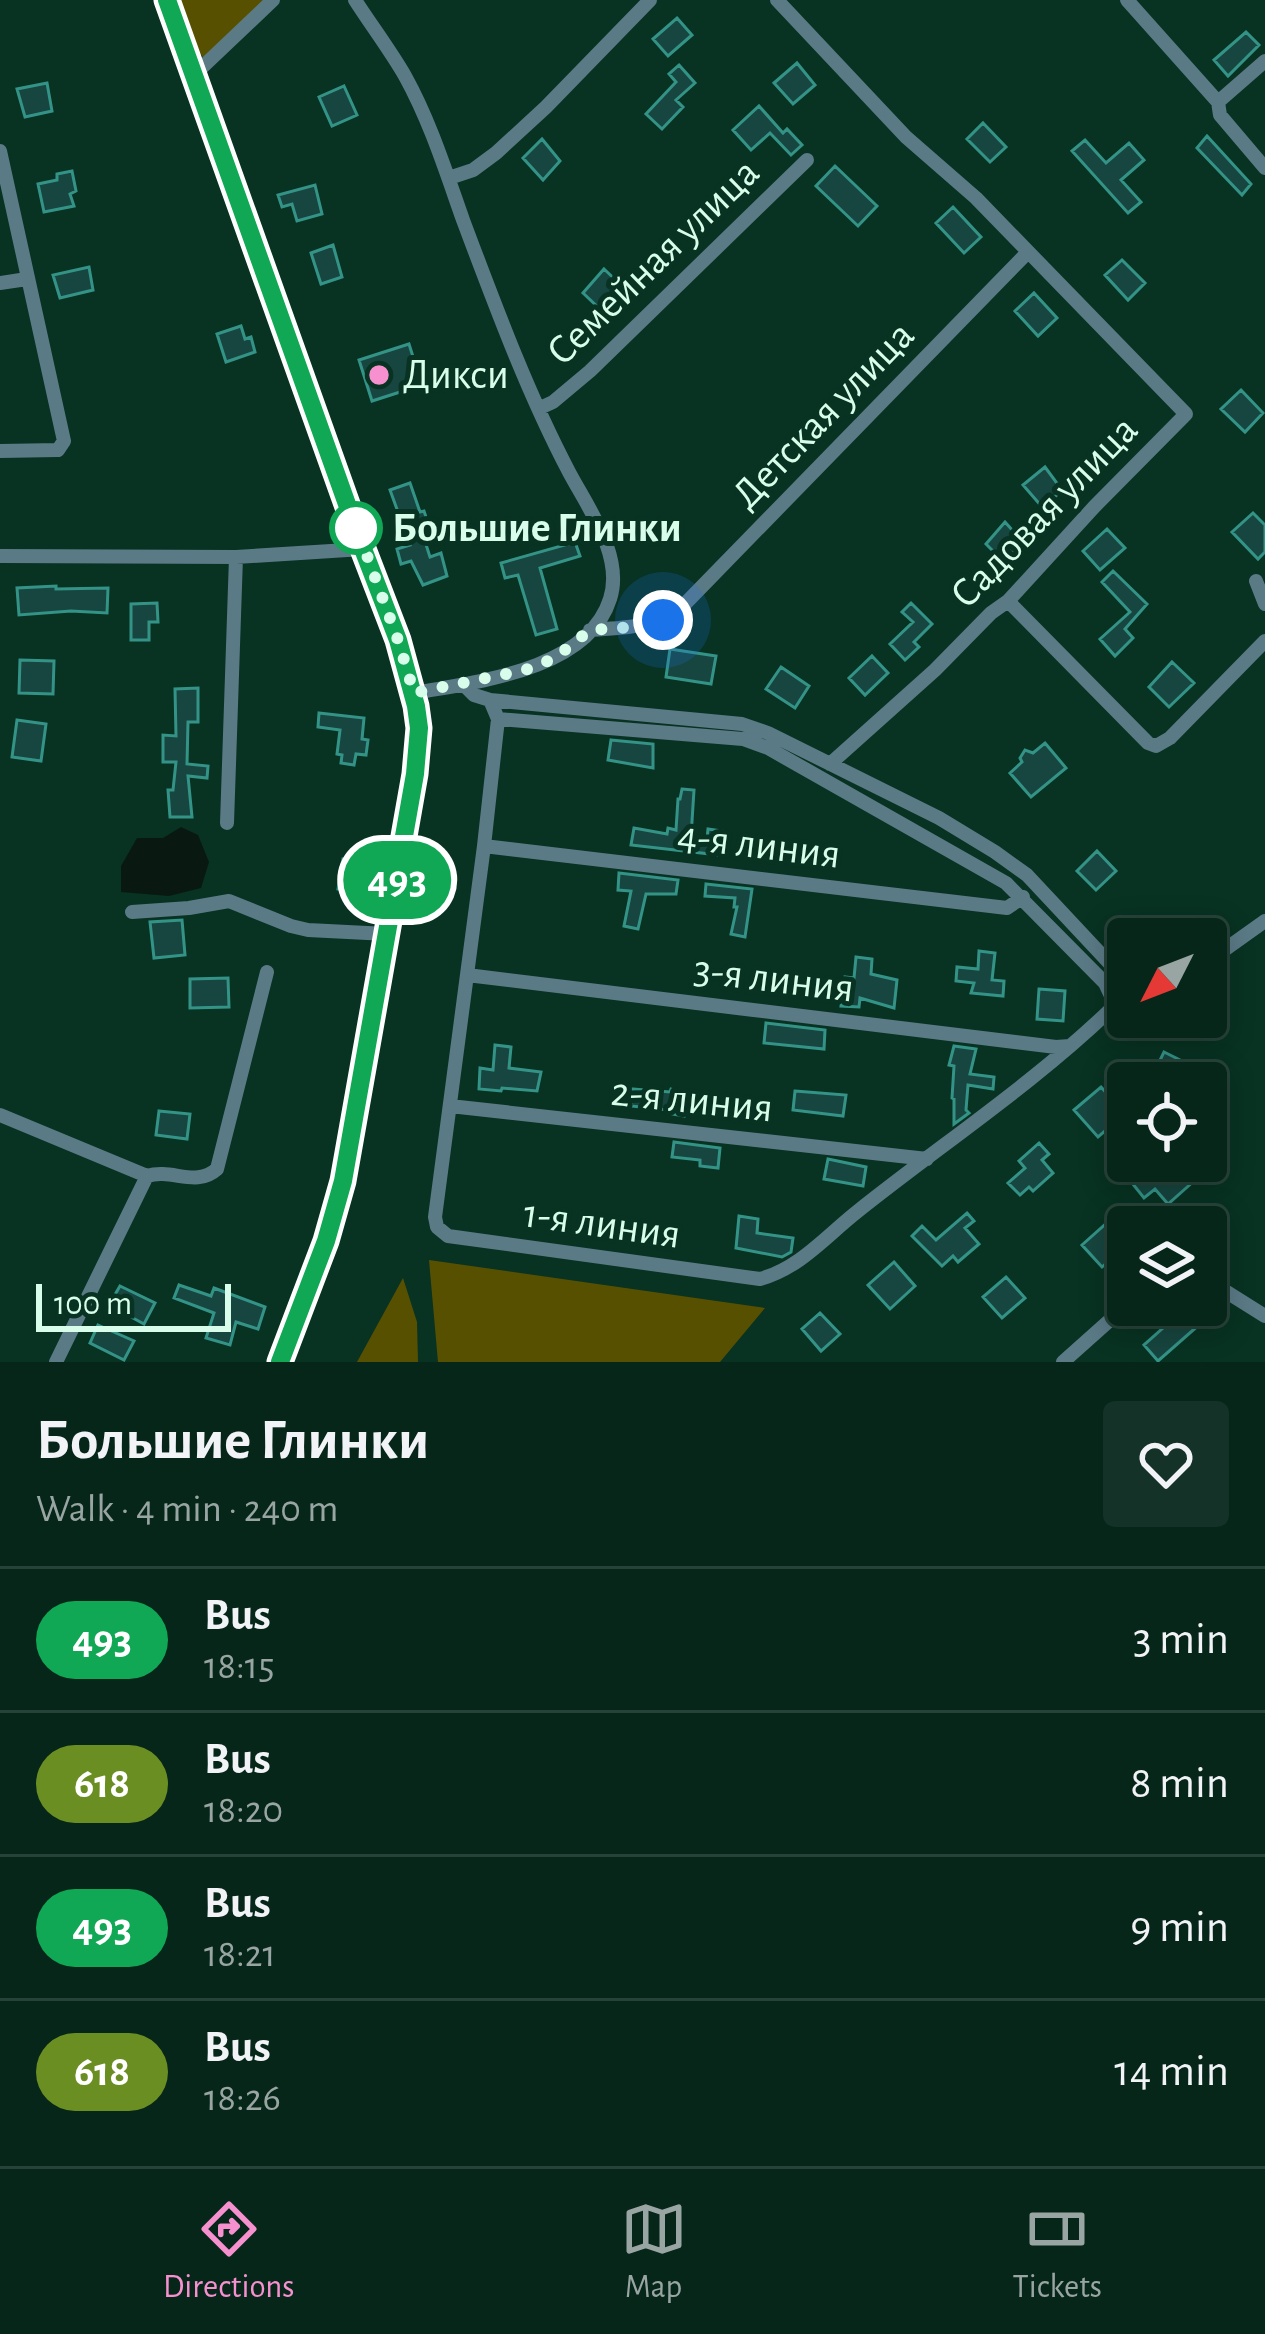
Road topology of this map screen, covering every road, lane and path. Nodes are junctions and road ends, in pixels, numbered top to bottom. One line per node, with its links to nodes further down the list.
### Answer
1 (167, 0): 8 (main road)
2 (273, 0): 8 (street)
3 (355, 0): 13 (street)
4 (650, 0): 13 (street)
5 (777, 0): 14 (street, Садовая улица)
6 (1127, 0): 9 (street)
7 (1265, 61): 9 (street)
8 (194, 75): 19 (main road)
9 (1217, 102): 12 (street)
10 (0, 151): 15 (street)
11 (808, 160): 17 (street, Семейная улица)
12 (1265, 168)
13 (448, 178): 17 (street)
14 (1028, 252): 23 (street, Садовая улица); 25 (street, Детская улица)
15 (27, 279): 16 (street); 18 (street)
16 (0, 283)
17 (540, 408): 25 (street)
18 (0, 451)
19 (363, 549): 20 (street); 28 (main road)
20 (236, 557): 21 (street); 32 (street)
21 (0, 558)
22 (1256, 581): 24 (street)
23 (1008, 601): 26 (street); 31 (street, Садовая улица)
24 (1265, 604)
25 (590, 630): 27 (street)
26 (1265, 641)
27 (464, 684): 28 (street); 29 (street)
28 (414, 693): 37 (main road)
29 (490, 700): 30 (street); 31 (street)
30 (498, 719): 33 (street); 34 (street)
31 (830, 764): 39 (street)
32 (227, 823)
33 (484, 846): 34 (street, 4-я линия); 41 (street)
34 (1022, 897): 42 (street)
35 (132, 912): 37 (street)
36 (1265, 921): 38 (street)
37 (387, 934): 51 (main road)
38 (1227, 948)
39 (1107, 960)
40 (267, 972): 46 (street)
41 (467, 975): 42 (street, 3-я линия); 43 (street)
42 (1073, 1046): 45 (street)
43 (450, 1106): 45 (street, 2-я линия); 45 (street, 1-я линия)
44 (0, 1115): 46 (street)
45 (927, 1159)
46 (147, 1176): 50 (street)
47 (1227, 1292): 48 (street)
48 (1265, 1316)
49 (1107, 1323): 52 (street)
50 (56, 1362)
51 (280, 1362)
52 (1063, 1362)

